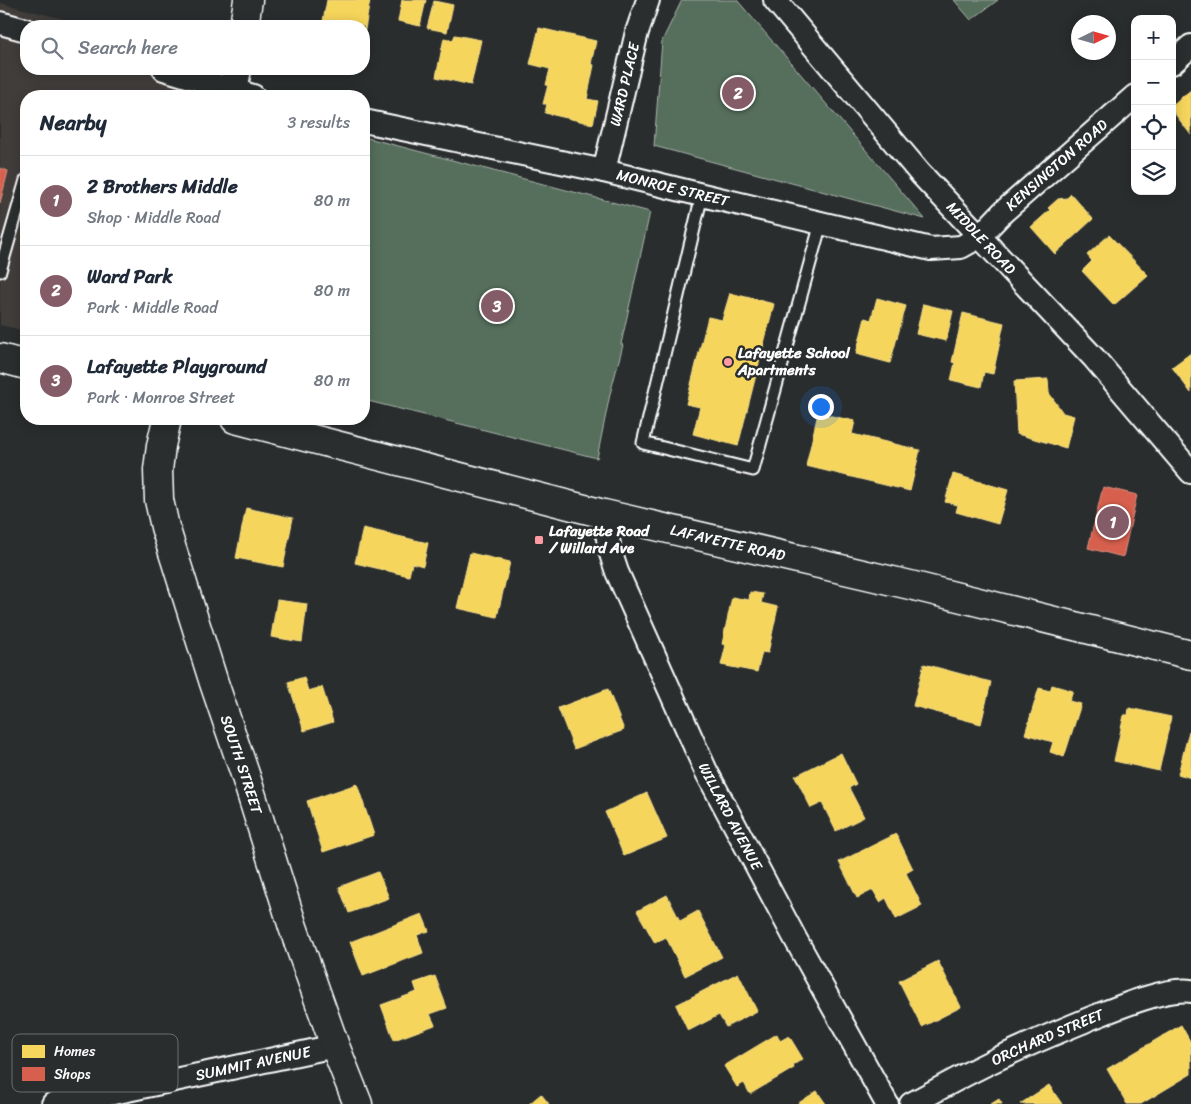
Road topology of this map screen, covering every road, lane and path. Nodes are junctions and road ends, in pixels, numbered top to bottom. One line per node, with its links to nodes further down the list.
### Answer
1 (248, 0): 4 (main road)
2 (648, 0): 13 (street, WARD PLACE)
3 (775, 0): 17 (street, MIDDLE ROAD)
4 (245, 20)
5 (0, 23): 6 (street)
6 (20, 28)
7 (1191, 46): 8 (street)
8 (1175, 60)
9 (188, 75): 10 (street)
10 (239, 88)
11 (1131, 100): 17 (street, KENSINGTON ROAD)
12 (370, 121): 13 (street, MONROE STREET)
13 (604, 171): 14 (street, MONROE STREET)
14 (702, 196): 16 (street, MONROE STREET); 16 (lane)
15 (20, 201): 18 (lane)
16 (821, 224): 17 (street, MONROE STREET)
17 (979, 237): 23 (street, MIDDLE ROAD)
18 (0, 271)
19 (0, 358): 20 (main road)
20 (20, 363)
21 (165, 425): 27 (main road, SOUTH STREET)
22 (258, 425): 24 (main road, LAFAYETTE ROAD)
23 (1191, 472)
24 (604, 514): 25 (main road, LAFAYETTE ROAD); 32 (street, WILLARD AVENUE)
25 (1191, 655)
26 (1191, 991): 33 (street, ORCHARD STREET)
27 (335, 1046): 28 (street, SUMMIT AVENUE); 31 (main road, SOUTH STREET)
28 (178, 1079)
29 (117, 1092): 30 (street, SUMMIT AVENUE)
30 (53, 1104)
31 (358, 1104)
32 (886, 1104)
33 (911, 1104)

